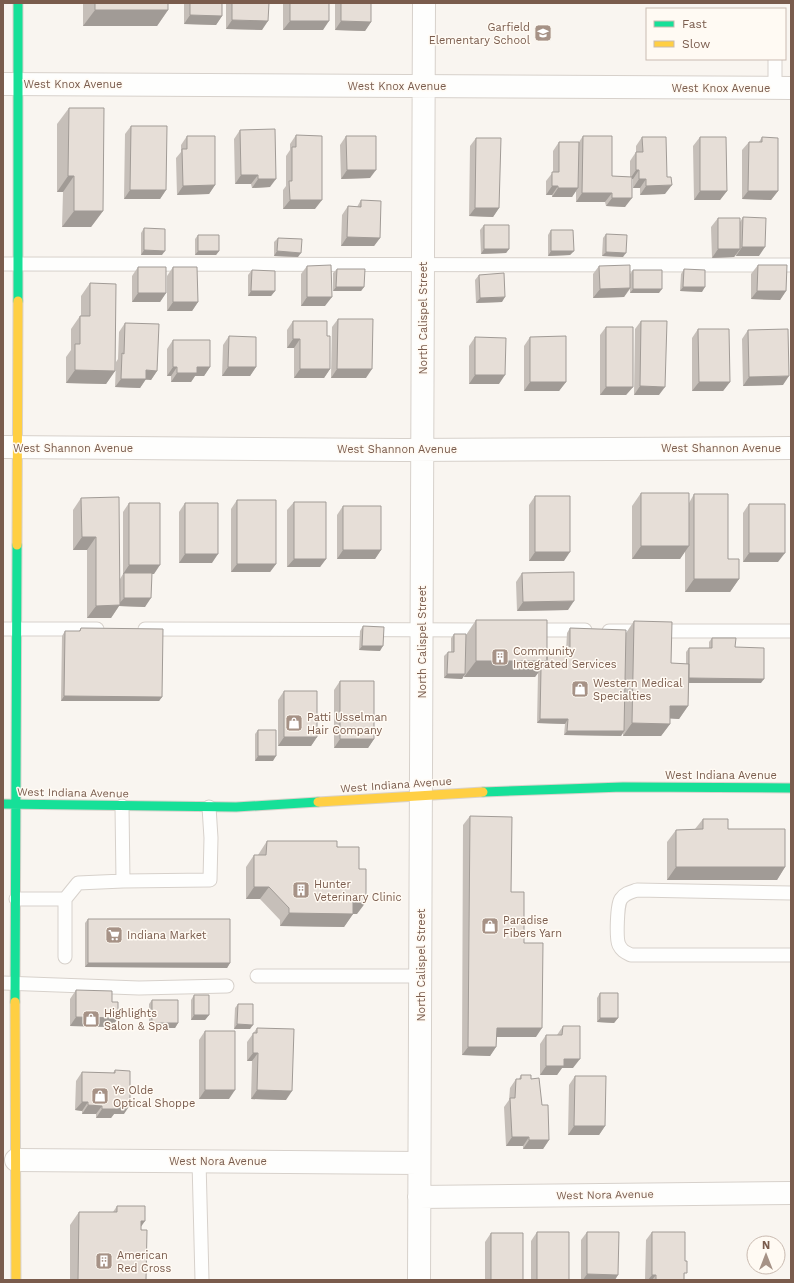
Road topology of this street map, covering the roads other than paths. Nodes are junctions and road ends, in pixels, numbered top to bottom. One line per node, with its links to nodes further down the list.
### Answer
1 (18, 3): 4 (main road)
2 (424, 3): 5 (street, North Calispel Street)
3 (775, 60): 6 (lane)
4 (11, 84): 5 (street, West Knox Avenue); 8 (main road)
5 (424, 86): 6 (street, West Knox Avenue); 9 (street, North Calispel Street)
6 (783, 88)
7 (3, 264): 8 (lane)
8 (18, 264): 9 (lane); 11 (main road)
9 (423, 264): 10 (lane); 13 (street, North Calispel Street)
10 (791, 265)
11 (11, 447): 13 (street, West Shannon Avenue); 15 (main road)
12 (791, 448): 13 (street, West Shannon Avenue)
13 (423, 450): 18 (street, North Calispel Street)
14 (3, 629): 15 (lane)
15 (18, 629): 16 (lane); 25 (main road)
16 (108, 629)
17 (131, 629): 18 (lane)
18 (422, 630): 19 (lane); 23 (street, North Calispel Street)
19 (496, 630)
20 (520, 630): 21 (lane)
21 (791, 631)
22 (791, 788): 23 (main road, West Indiana Avenue)
23 (422, 795): 27 (main road, West Indiana Avenue); 35 (street, North Calispel Street)
24 (3, 804): 25 (main road, West Indiana Avenue)
25 (15, 804): 26 (main road, West Indiana Avenue); 30 (main road)
26 (122, 806): 27 (main road, West Indiana Avenue); 28 (lane)
27 (209, 807): 28 (lane)
28 (123, 881): 31 (lane)
29 (791, 893): 32 (lane)
30 (16, 899): 31 (lane); 36 (main road)
31 (65, 899): 33 (lane)
32 (791, 955)
33 (65, 957)
34 (257, 976): 35 (lane)
35 (421, 976): 43 (street, North Calispel Street)
36 (16, 982): 37 (lane); 38 (lane); 40 (main road)
37 (3, 983)
38 (227, 986)
39 (3, 1099): 40 (lane)
40 (16, 1099): 41 (main road)
41 (16, 1160): 42 (street, West Nora Avenue); 46 (main road)
42 (198, 1161): 43 (street, West Nora Avenue); 47 (lane)
43 (419, 1163): 45 (street, North Calispel Street)
44 (791, 1193): 45 (street, West Nora Avenue)
45 (419, 1197): 48 (street, North Calispel Street)
46 (16, 1280)
47 (202, 1280)
48 (419, 1280)

